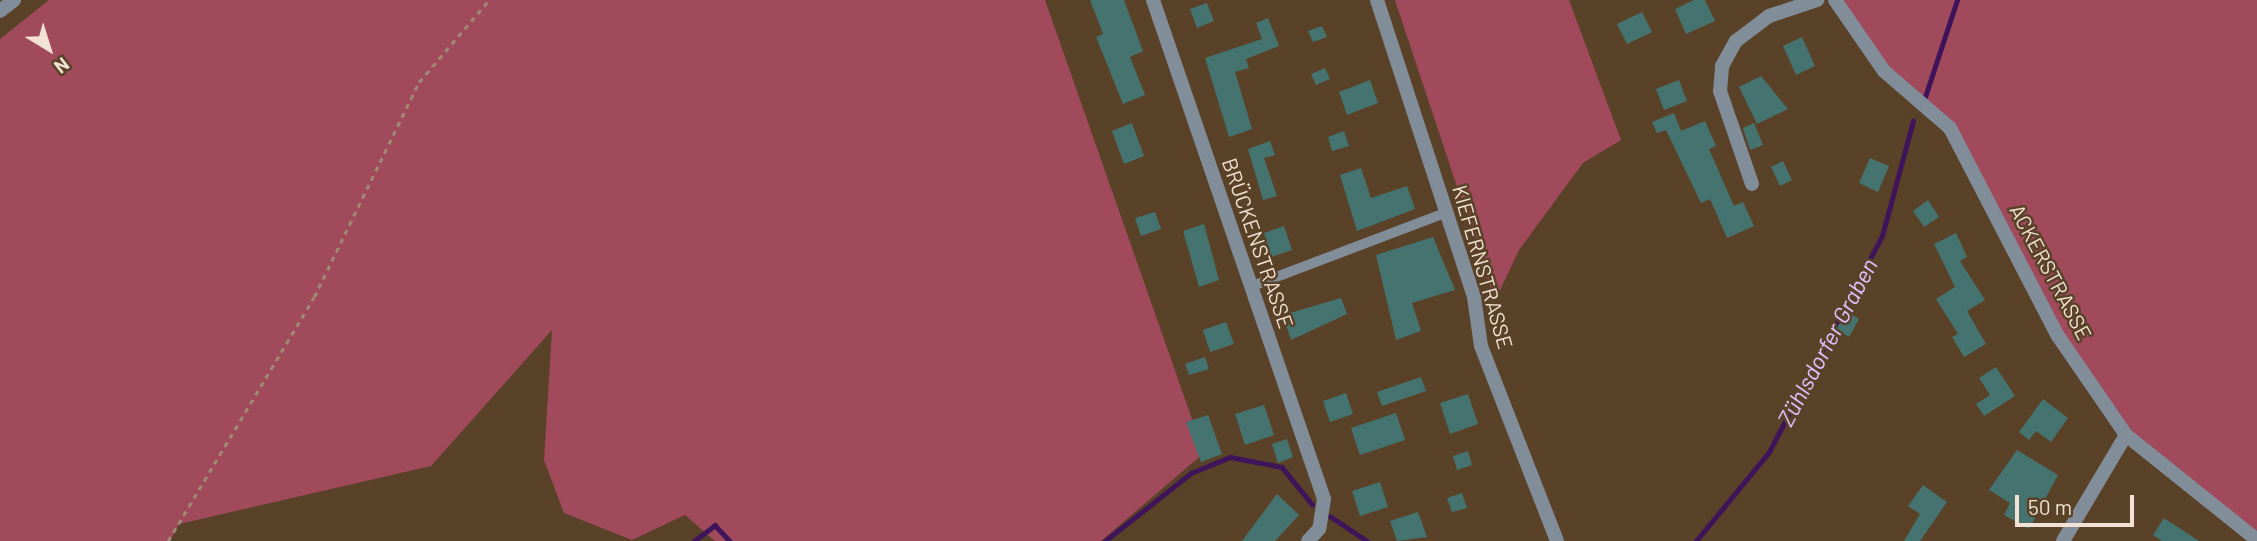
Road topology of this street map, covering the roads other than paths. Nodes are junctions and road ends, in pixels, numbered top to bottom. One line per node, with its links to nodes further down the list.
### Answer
1 (14, 0): 6 (street)
2 (1153, 0): 9 (street, BRÜCKENSTRASSE)
3 (1377, 0): 8 (street, KIEFERNSTRASSE)
4 (1817, 0): 7 (street)
5 (1836, 0): 10 (street, ACKERSTRASSE)
6 (0, 11)
7 (1752, 184)
8 (1447, 212): 9 (lane); 13 (street, KIEFERNSTRASSE)
9 (1250, 287): 12 (street, BRÜCKENSTRASSE)
10 (2126, 435): 11 (street, ACKERSTRASSE); 14 (street)
11 (2257, 540)
12 (1308, 541)
13 (1557, 541)
14 (2063, 541)

